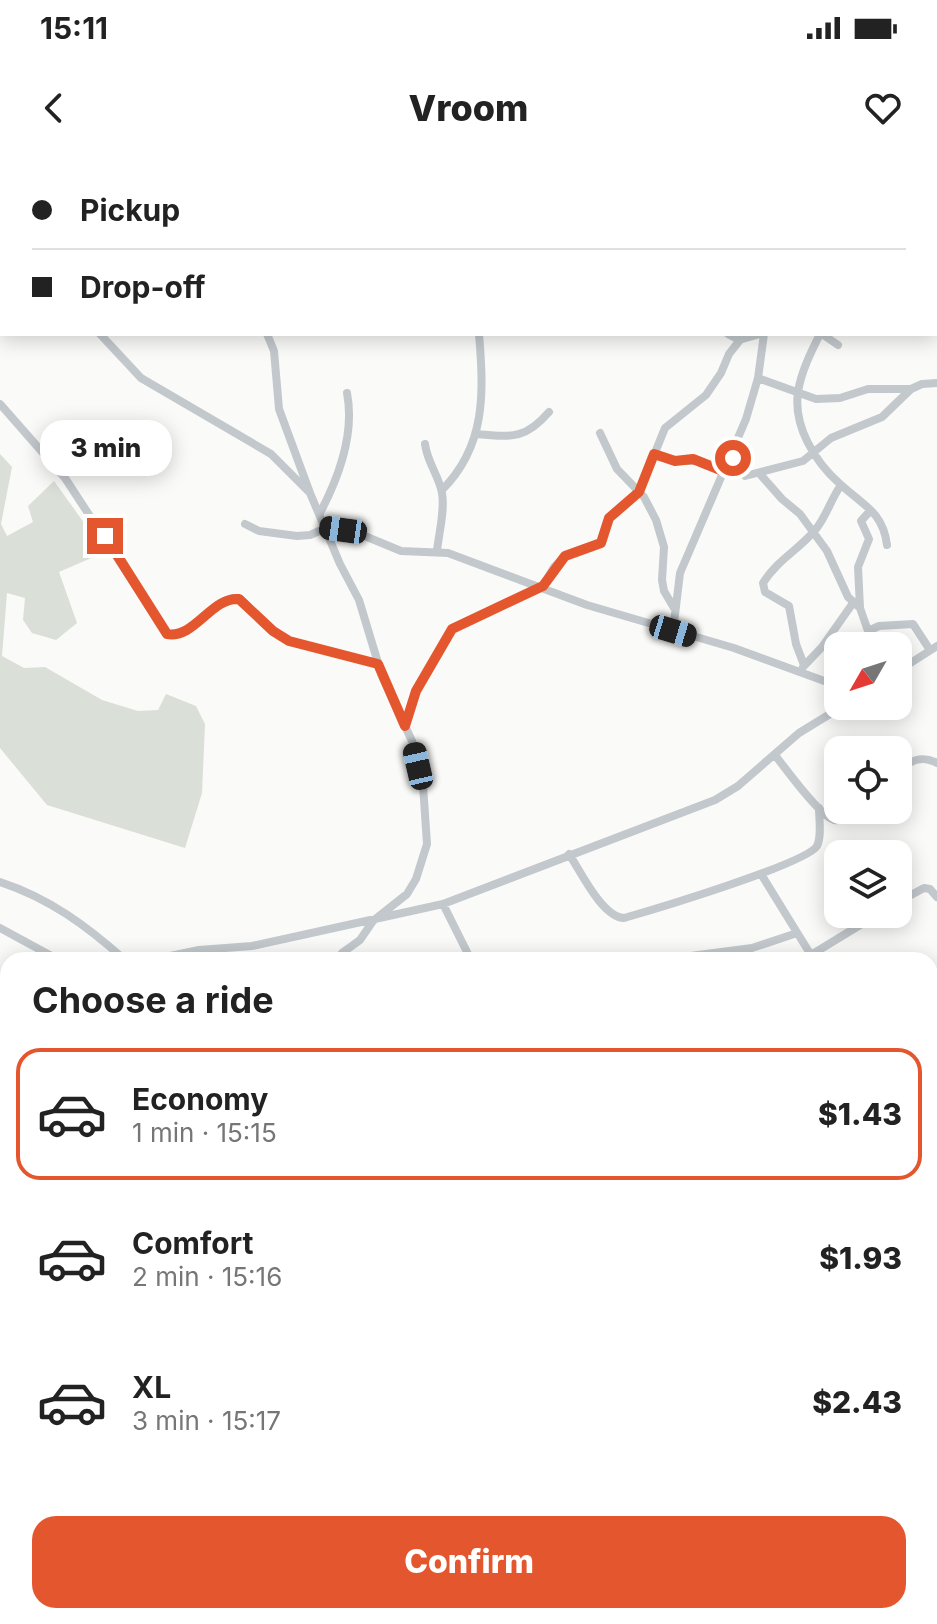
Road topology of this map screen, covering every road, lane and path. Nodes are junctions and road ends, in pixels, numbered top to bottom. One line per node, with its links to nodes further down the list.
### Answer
1 (102, 336): 29 (street)
2 (268, 336): 29 (street)
3 (479, 336): 19 (street)
4 (732, 336): 9 (street)
5 (755, 336): 9 (street)
6 (762, 336): 11 (street)
7 (820, 336): 15 (street)
8 (824, 336): 10 (street)
9 (740, 340): 22 (street)
10 (838, 345)
11 (758, 378): 15 (street); 23 (street)
12 (937, 383): 13 (street)
13 (911, 389): 15 (street); 21 (street)
14 (347, 393): 31 (street)
15 (798, 394): 21 (street)
16 (0, 404): 43 (street)
17 (549, 412): 19 (street)
18 (600, 433): 28 (street)
19 (476, 434): 27 (street)
20 (425, 444): 27 (street)
21 (814, 453): 25 (street); 26 (street)
22 (654, 454): 24 (street); 28 (street)
23 (731, 455): 24 (street); 25 (street)
24 (723, 471): 39 (street)
25 (759, 473): 34 (street)
26 (841, 485): 30 (street); 34 (street)
27 (442, 490): 36 (street)
28 (639, 492): 37 (street); 39 (street)
29 (310, 493): 31 (street)
30 (870, 511): 35 (street); 38 (street)
31 (320, 513): 33 (street)
32 (245, 524): 33 (street)
33 (326, 528): 36 (street); 43 (street)
34 (813, 532): 38 (street); 44 (street)
35 (887, 545)
36 (437, 551): 37 (street)
37 (543, 586): 40 (street); 47 (street)
38 (857, 606): 41 (street); 44 (street)
39 (675, 609): 40 (street)
40 (673, 631): 44 (street)
41 (933, 648): 42 (street)
42 (912, 662)
43 (378, 664): 47 (street)
44 (802, 668): 45 (street)
45 (824, 679)
46 (824, 718): 48 (street)
47 (405, 726): 59 (street)
48 (775, 755): 51 (street); 53 (street)
49 (912, 761): 50 (street)
50 (937, 763)
51 (819, 808): 52 (street); 54 (street)
52 (824, 812)
53 (569, 854): 54 (street); 58 (street)
54 (761, 874): 62 (street)
55 (0, 882): 64 (street)
56 (912, 894): 57 (street)
57 (937, 897)
58 (443, 904): 59 (street); 67 (street)
59 (373, 921): 65 (street); 66 (street)
60 (0, 928): 63 (street)
61 (857, 928): 70 (street)
62 (797, 933): 68 (street); 69 (street)
63 (44, 952)
64 (115, 952)
65 (186, 952)
66 (343, 952)
67 (467, 952)
68 (721, 952)
69 (809, 952)
70 (822, 952)

